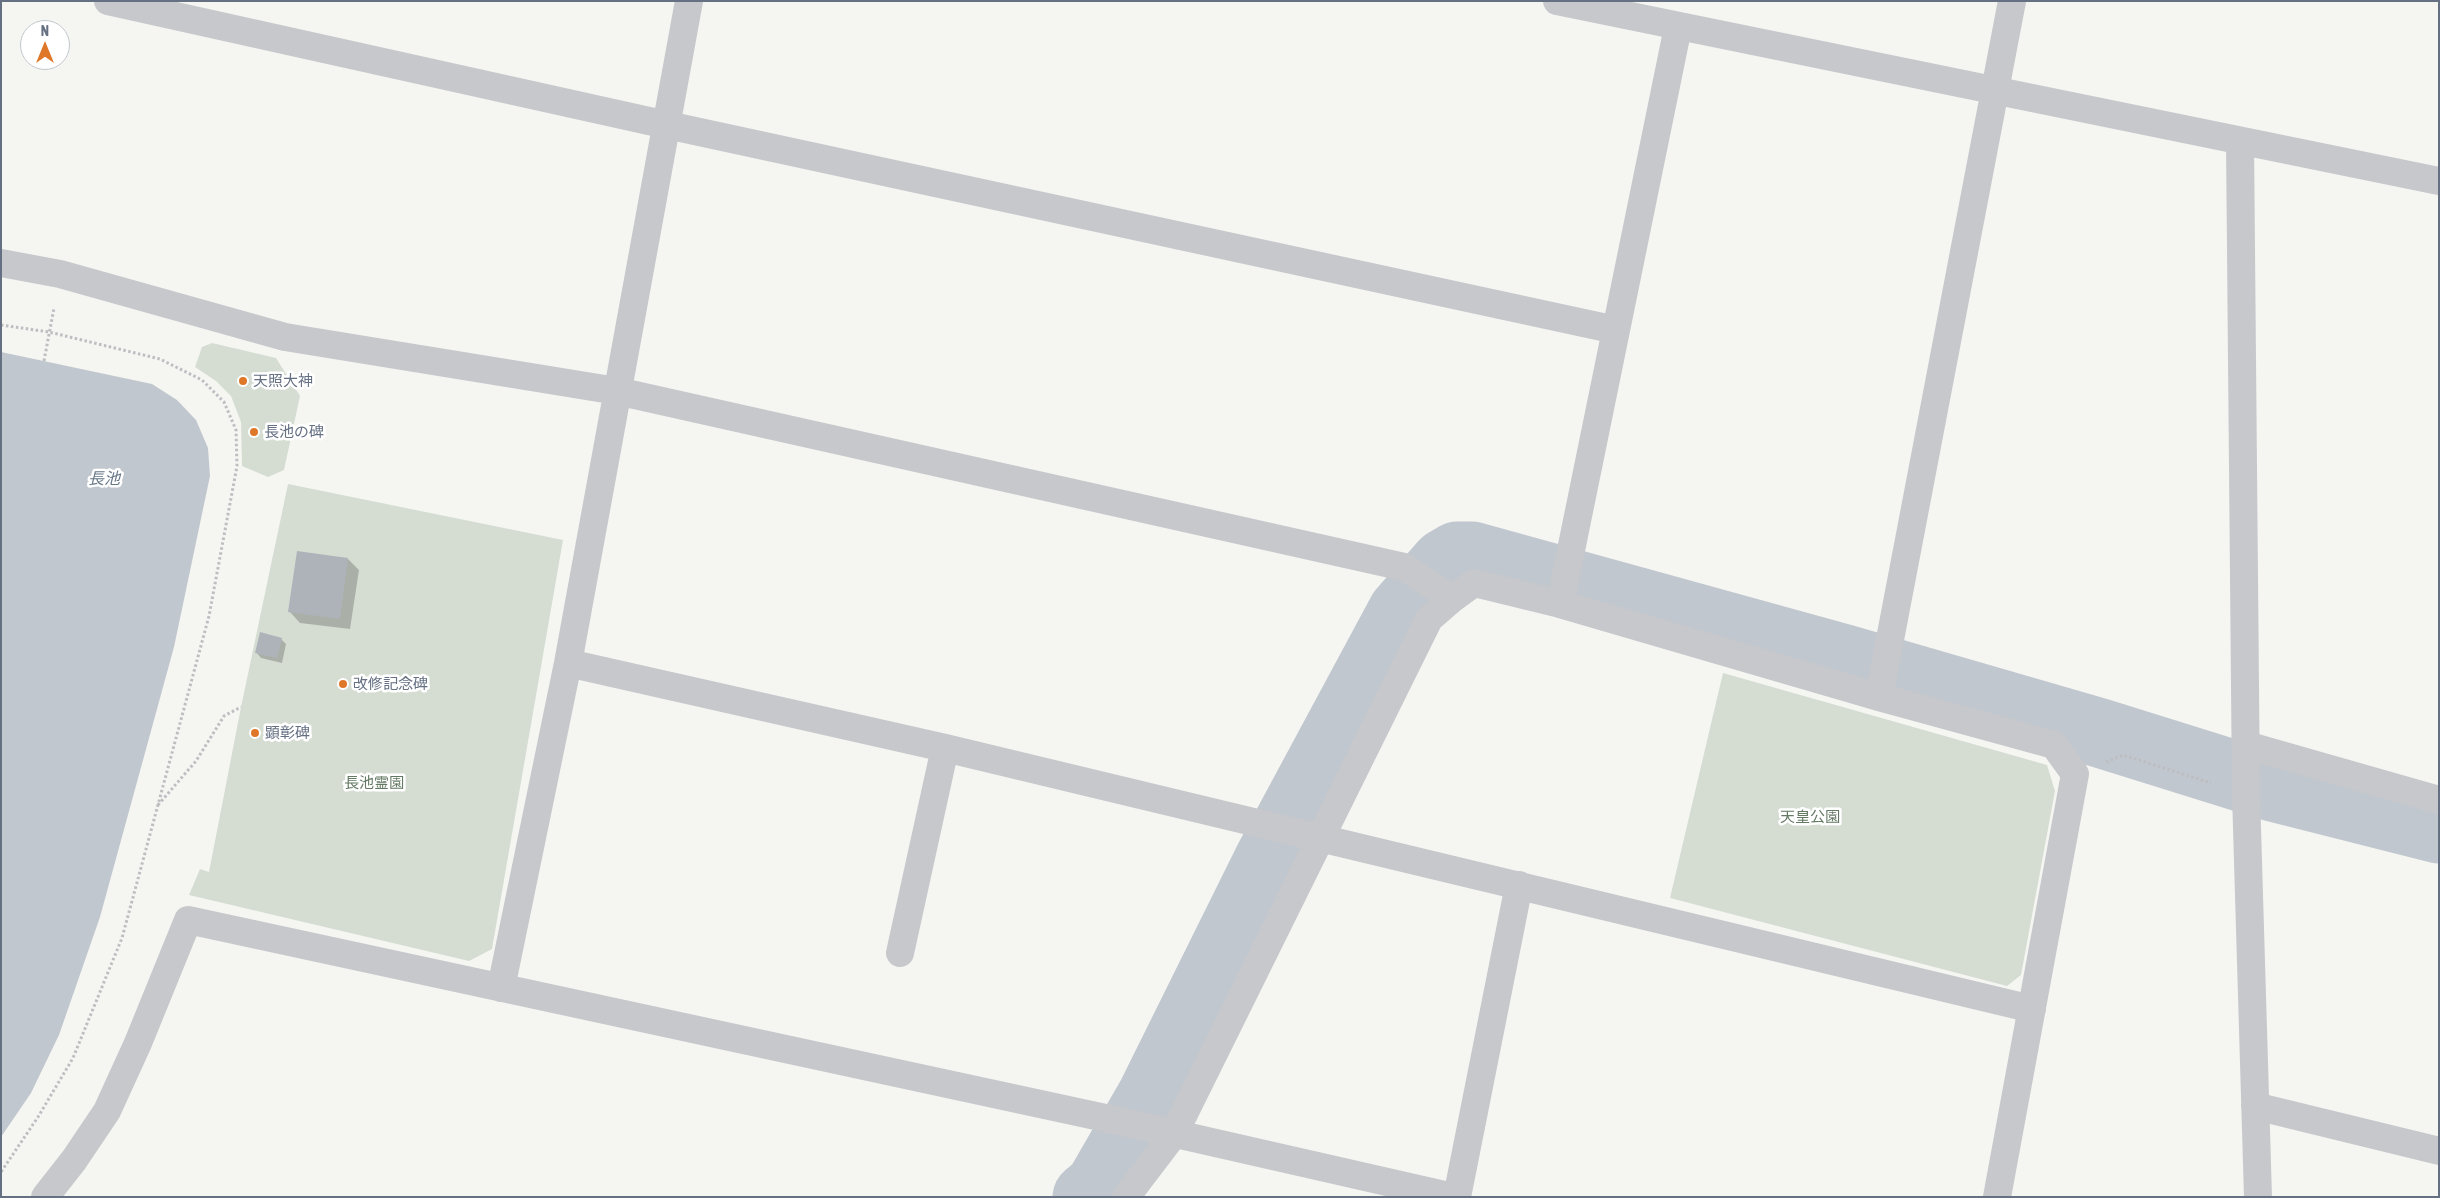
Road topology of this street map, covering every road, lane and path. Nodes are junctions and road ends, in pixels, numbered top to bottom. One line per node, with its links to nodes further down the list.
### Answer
1 (108, 1): 7 (street)
2 (689, 1): 7 (street)
3 (1557, 1): 5 (street)
4 (2012, 1): 6 (street)
5 (1678, 27): 6 (street); 12 (street)
6 (1994, 92): 8 (street); 19 (street)
7 (667, 125): 12 (street); 15 (street)
8 (2240, 141): 9 (street); 22 (street)
9 (2439, 182)
10 (1, 263): 15 (street)
11 (1, 325): 13 (path)
12 (1616, 330): 16 (street)
13 (49, 332): 14 (path); 25 (path)
14 (44, 361)
15 (617, 391): 17 (street); 18 (street)
16 (1564, 588): 17 (street); 19 (street)
17 (1446, 594): 26 (street)
18 (568, 663): 21 (street); 29 (street)
19 (1881, 691): 23 (street)
20 (241, 707): 25 (path)
21 (945, 748): 26 (street); 28 (street)
22 (2246, 773): 23 (path); 24 (street); 31 (street)
23 (2075, 774): 30 (street)
24 (2439, 800)
25 (157, 806): 34 (path)
26 (1322, 838): 27 (street); 32 (street)
27 (1519, 885): 30 (street); 38 (street)
28 (900, 953)
29 (501, 988): 32 (street); 35 (street)
30 (2032, 1009): 39 (street)
31 (2255, 1106): 33 (street); 40 (street)
32 (1174, 1134): 36 (street); 37 (street)
33 (2439, 1151)
34 (1, 1172)
35 (45, 1197)
36 (1126, 1197)
37 (1453, 1197)
38 (1457, 1197)
39 (1997, 1197)
40 (2258, 1197)

